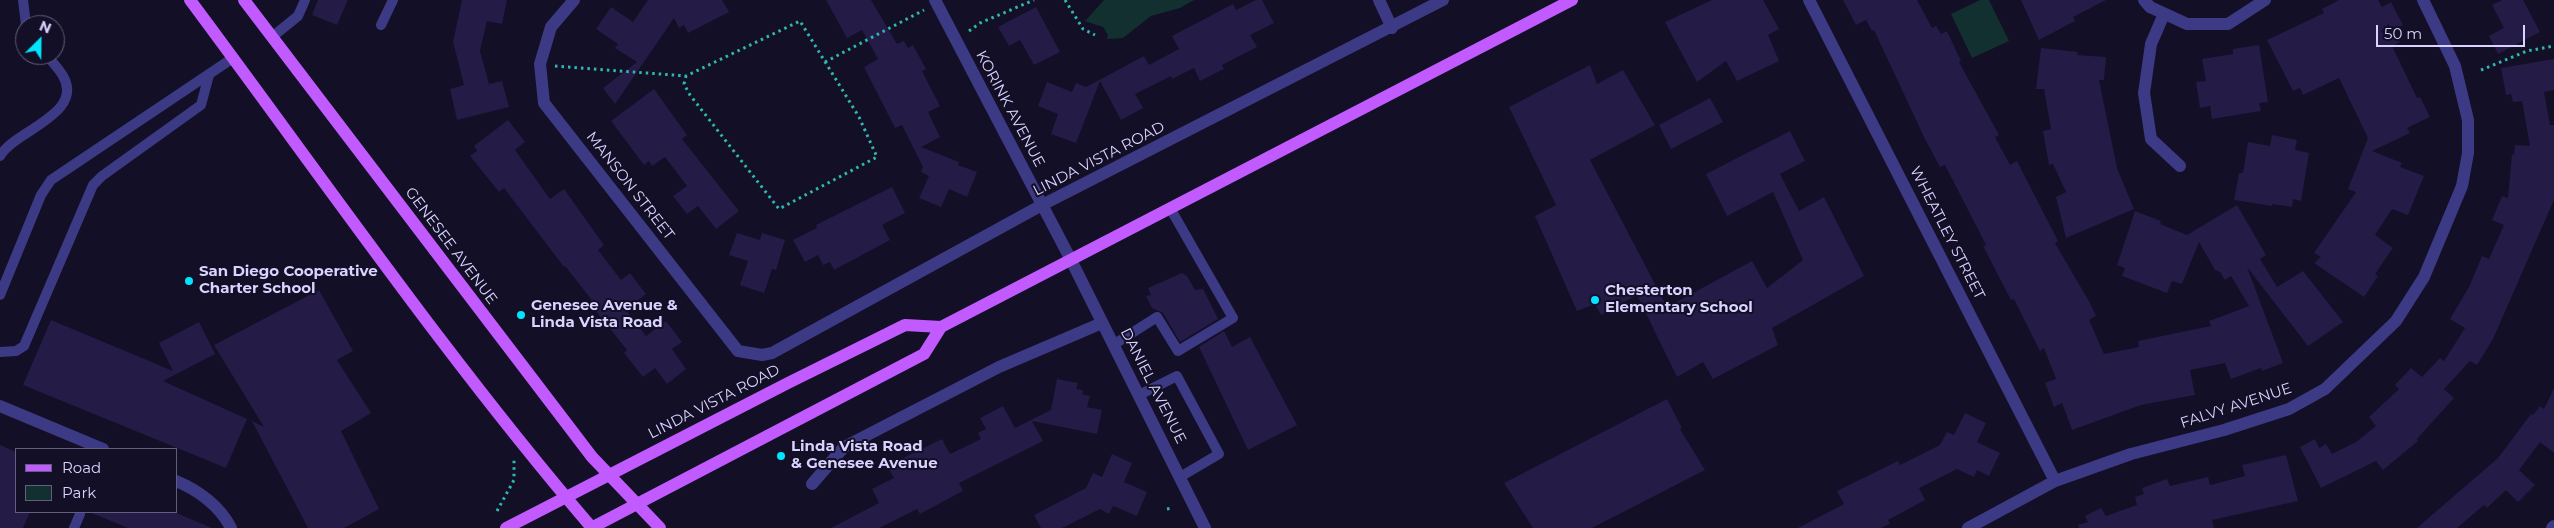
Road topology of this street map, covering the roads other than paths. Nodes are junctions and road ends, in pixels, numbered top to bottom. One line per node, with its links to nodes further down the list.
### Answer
1 (23, 0): 16 (lane)
2 (190, 0): 20 (main road)
3 (244, 0): 19 (main road, GENESEE AVENUE)
4 (305, 0): 19 (lane)
5 (393, 0): 17 (lane)
6 (574, 0): 33 (street, MANSON STREET)
7 (1379, 0): 18 (street)
8 (1443, 0): 18 (street, LINDA VISTA ROAD)
9 (1572, 0): 26 (main road)
10 (1809, 0): 39 (street, WHEATLEY STREET)
11 (2144, 0): 15 (street)
12 (2265, 0): 15 (street)
13 (2423, 0): 39 (street, FALVY AVENUE)
14 (936, 2): 25 (street, KORINK AVENUE)
15 (2164, 14): 24 (street)
16 (25, 15)
17 (381, 25)
18 (1392, 28): 25 (street, LINDA VISTA ROAD)
19 (272, 36): 37 (main road, GENESEE AVENUE)
20 (233, 58): 22 (lane); 42 (main road)
21 (54, 65): 23 (lane)
22 (209, 74): 28 (lane); 32 (lane)
23 (0, 156)
24 (2180, 166)
25 (1042, 205): 27 (street, KORINK AVENUE); 33 (street, LINDA VISTA ROAD)
26 (1170, 208): 27 (main road); 31 (lane)
27 (1071, 260): 29 (street, DANIEL AVENUE); 30 (main road)
28 (0, 295)
29 (1102, 323): 31 (street, DANIEL AVENUE); 41 (street)
30 (941, 327): 37 (main road, LINDA VISTA ROAD); 43 (main road)
31 (1113, 345): 34 (street, DANIEL AVENUE)
32 (0, 352)
33 (772, 353)
34 (1139, 395): 38 (street, DANIEL AVENUE); 38 (lane)
35 (0, 406): 36 (street)
36 (101, 448)
37 (607, 475): 42 (main road, LINDA VISTA ROAD); 43 (main road, GENESEE AVENUE)
38 (1180, 477): 45 (street, DANIEL AVENUE)
39 (2055, 481): 51 (street, FALVY AVENUE)
40 (178, 482): 47 (street)
41 (812, 484)
42 (566, 497): 48 (main road, LINDA VISTA ROAD); 49 (main road)
43 (636, 505): 49 (main road); 50 (main road, GENESEE AVENUE)
44 (80, 514): 46 (lane)
45 (1200, 526)
46 (74, 528)
47 (230, 528)
48 (506, 528)
49 (591, 528)
50 (660, 528)
51 (1968, 528)

